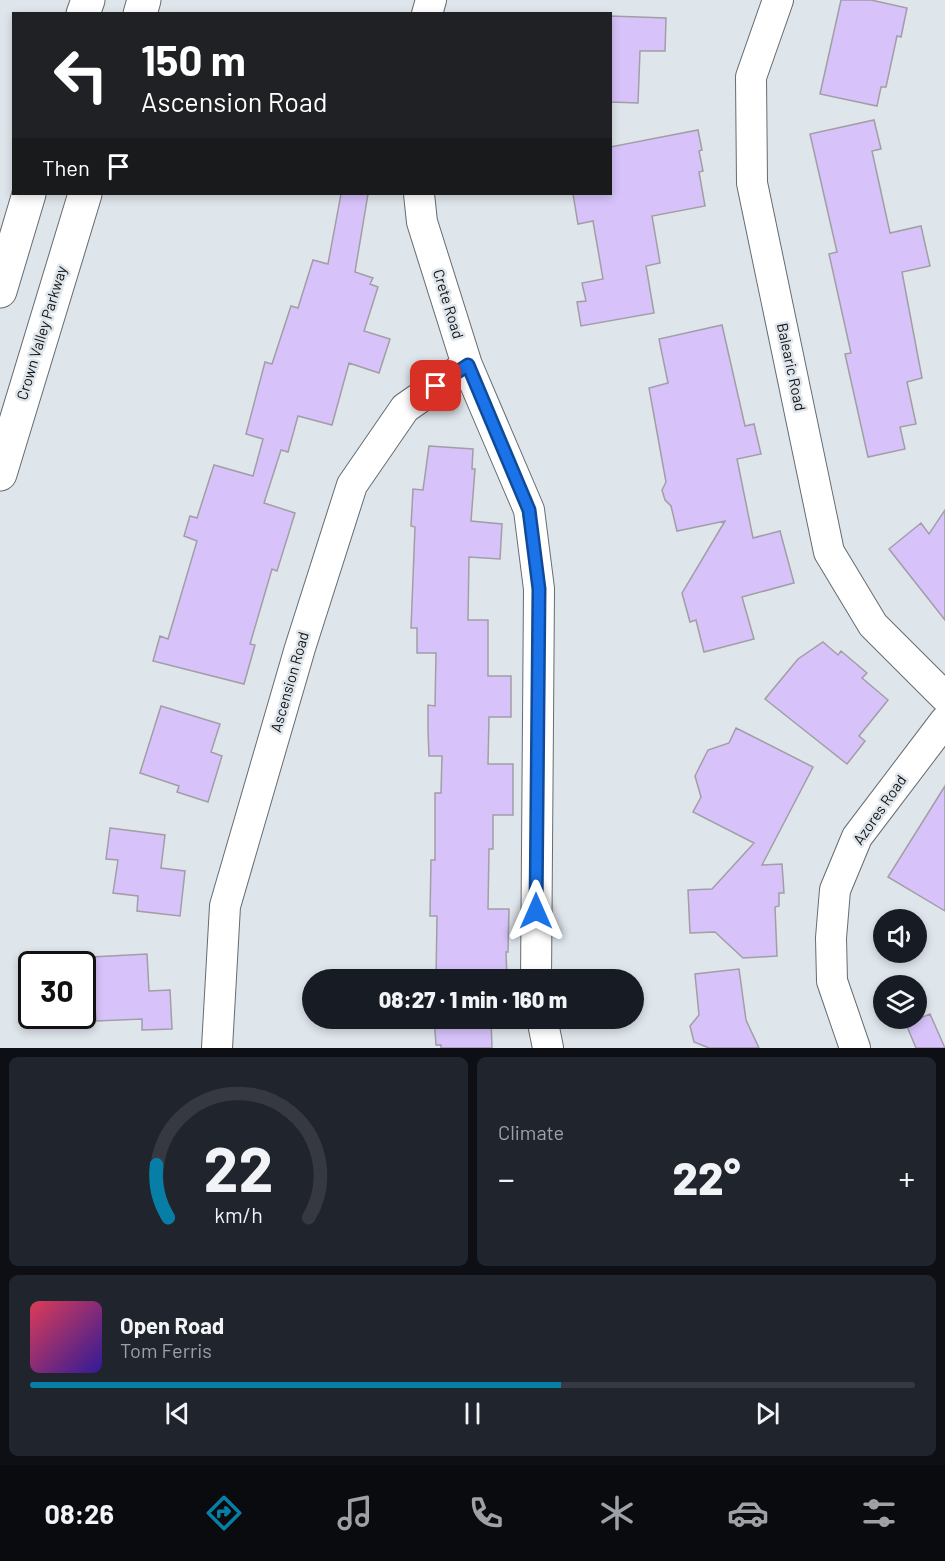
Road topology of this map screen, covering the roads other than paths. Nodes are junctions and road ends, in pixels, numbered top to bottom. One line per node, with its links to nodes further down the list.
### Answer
1 (778, 0): 8 (street, Balearic Road)
2 (29, 195): 5 (main road)
3 (85, 195): 7 (main road, Crown Valley Parkway)
4 (419, 195): 6 (street, Crete Road)
5 (0, 291)
6 (468, 365): 10 (street, Crete Road); 12 (street, Ascension Road)
7 (0, 474)
8 (945, 697)
9 (945, 721): 14 (street, Azores Road)
10 (536, 969)
11 (544, 1029): 13 (street)
12 (217, 1048)
13 (548, 1048)
14 (855, 1048)

